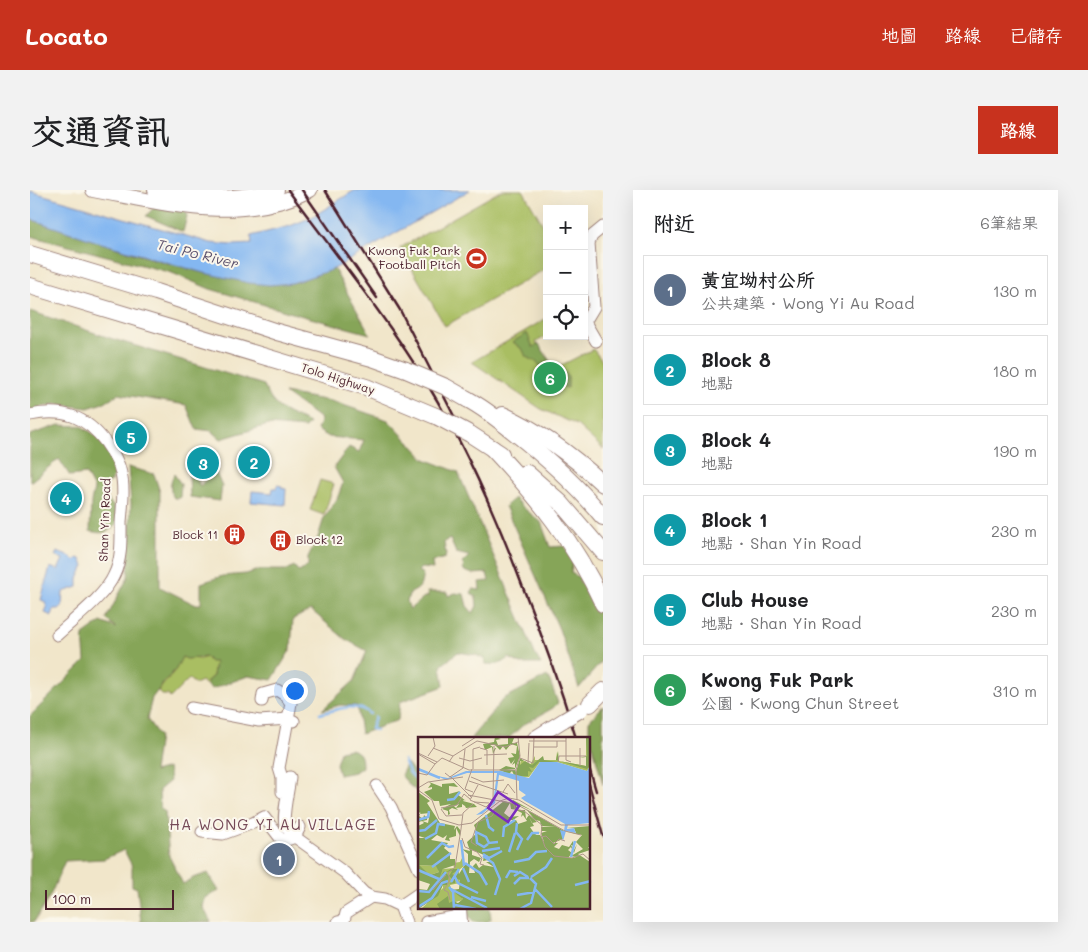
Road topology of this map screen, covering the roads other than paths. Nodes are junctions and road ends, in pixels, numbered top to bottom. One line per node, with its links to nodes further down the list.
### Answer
1 (93, 190): 4 (main road)
2 (155, 190): 5 (main road)
3 (278, 190): 5 (main road)
4 (310, 190)
5 (181, 193)
6 (603, 227): 9 (street)
7 (30, 254): 10 (highway, bridge)
8 (30, 286): 12 (highway, Tolo Highway, bridge)
9 (596, 341)
10 (484, 408): 13 (highway); 14 (highway)
11 (30, 415): 17 (street, Shan Yin Road)
12 (492, 448): 15 (highway, Tolo Highway); 16 (highway)
13 (603, 484)
14 (603, 517)
15 (603, 552)
16 (603, 604)
17 (57, 635)
18 (603, 691): 20 (highway)
19 (262, 701): 22 (street)
20 (592, 703): 23 (main road, bridge)
21 (191, 708): 22 (street)
22 (292, 720): 27 (street)
23 (537, 737)
24 (290, 777): 27 (street)
25 (377, 786): 28 (street)
26 (202, 832): 27 (street)
27 (295, 834): 30 (street)
28 (418, 867)
29 (418, 894): 31 (street)
30 (371, 897): 31 (street); 33 (street)
31 (400, 906): 34 (street)
32 (459, 915): 35 (street)
33 (338, 922)
34 (406, 922)
35 (426, 922)

